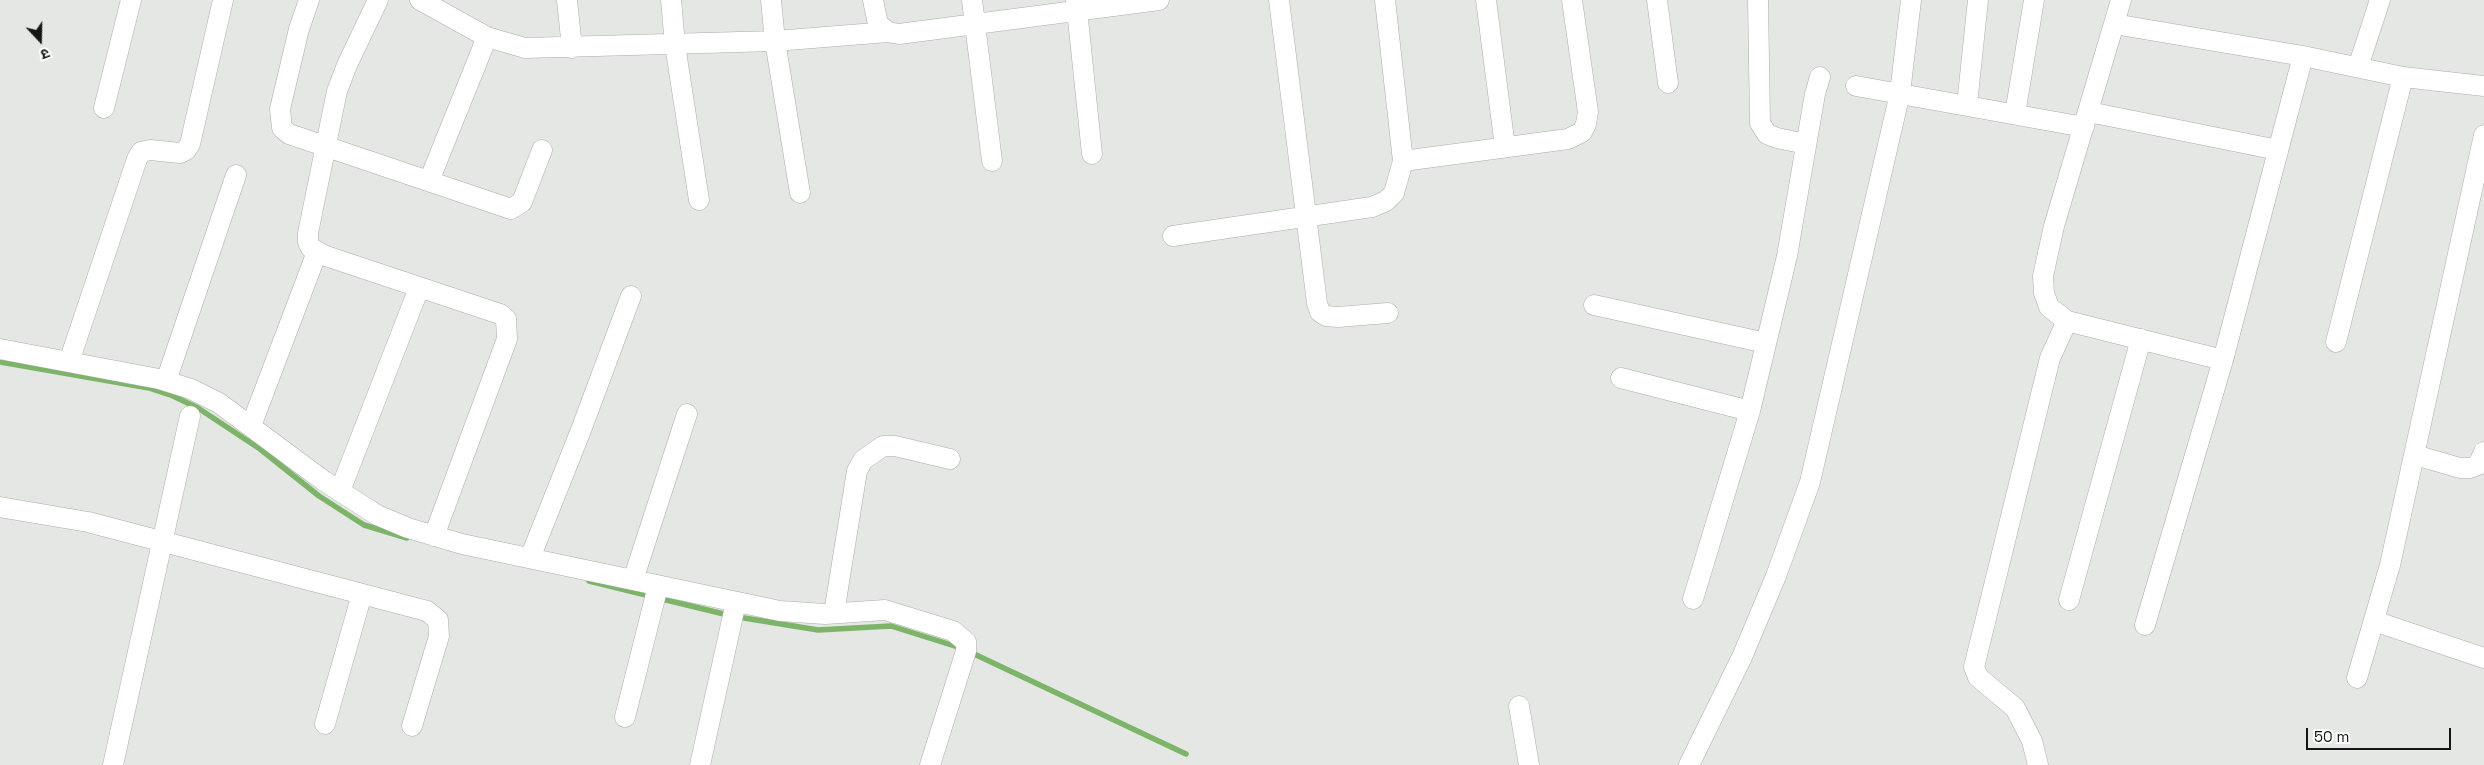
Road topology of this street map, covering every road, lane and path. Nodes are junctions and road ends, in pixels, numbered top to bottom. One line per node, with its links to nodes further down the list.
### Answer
1 (131, 0): 40 (street)
2 (223, 0): 69 (street)
3 (309, 0): 45 (street)
4 (378, 0): 45 (street)
5 (567, 0): 30 (street)
6 (671, 0): 29 (street)
7 (771, 0): 28 (street)
8 (873, 0): 26 (street)
9 (972, 0): 25 (street)
10 (1159, 0): 23 (street)
11 (1279, 0): 56 (street)
12 (1385, 0): 51 (street)
13 (1486, 0): 46 (street)
14 (1572, 0): 46 (street)
15 (1656, 0): 35 (street)
16 (1758, 0): 44 (street)
17 (1911, 0): 38 (street)
18 (1978, 0): 39 (street)
19 (2034, 0): 41 (street)
20 (2122, 0): 24 (street)
21 (2380, 0): 32 (street)
22 (431, 2): 27 (street)
23 (1076, 5): 25 (street); 49 (street)
24 (2114, 24): 31 (street); 42 (street)
25 (975, 25): 26 (street); 50 (street)
26 (888, 32): 28 (street)
27 (487, 37): 30 (street); 53 (street)
28 (775, 41): 29 (street); 54 (street)
29 (675, 44): 30 (street); 55 (street)
30 (572, 48)
31 (2303, 56): 32 (street); 48 (street)
32 (2358, 67): 34 (street)
33 (1820, 77): 44 (street)
34 (2403, 77): 37 (street); 65 (street)
35 (1668, 82)
36 (1856, 86): 38 (street)
37 (2484, 86)
38 (1900, 93): 39 (street); 103 (street)
39 (1967, 105): 41 (street)
40 (104, 108)
41 (2015, 114): 42 (street)
42 (2086, 119): 48 (street); 63 (street)
43 (2484, 135): 77 (street)
44 (1806, 144): 66 (street)
45 (325, 146): 53 (street); 58 (street)
46 (1506, 147): 51 (street)
47 (542, 150): 53 (street)
48 (2278, 150): 68 (street)
49 (1092, 154)
50 (992, 161)
51 (1404, 161): 56 (street)
52 (236, 175): 71 (street)
53 (430, 181)
54 (800, 193)
55 (699, 200)
56 (1306, 219): 57 (street); 62 (street)
57 (1173, 236)
58 (317, 252): 59 (street); 75 (street)
59 (419, 288): 79 (street); 81 (street)
60 (630, 296): 83 (street)
61 (1594, 305): 66 (street)
62 (1388, 313)
63 (2067, 321): 64 (street); 104 (street)
64 (2141, 339): 68 (street); 88 (street)
65 (2336, 342)
66 (1766, 343): 72 (street)
67 (0, 349): 69 (street)
68 (2223, 360): 92 (street)
69 (69, 362): 71 (street)
70 (1621, 378): 72 (street)
71 (166, 381): 75 (street)
72 (1750, 411): 87 (street)
73 (687, 414): 84 (street)
74 (190, 416): 82 (street)
75 (251, 426): 79 (street)
76 (2484, 452): 77 (street)
77 (2416, 455): 91 (street)
78 (950, 459): 90 (street)
79 (340, 491): 81 (street)
80 (0, 507): 82 (street)
81 (434, 536): 83 (street)
82 (162, 543): 86 (street); 99 (street)
83 (530, 558): 84 (street)
84 (633, 580): 85 (street)
85 (658, 586): 89 (street); 96 (street)
86 (362, 594): 97 (street); 98 (street)
87 (1693, 599)
88 (2069, 600)
89 (736, 602): 90 (street); 100 (street)
90 (834, 613): 101 (street)
91 (2374, 621): 93 (street); 94 (street)
92 (2145, 625)
93 (2484, 658)
94 (2357, 678)
95 (1519, 706): 102 (street)
96 (625, 718)
97 (325, 724)
98 (412, 726)
99 (114, 765)
100 (700, 765)
101 (930, 765)
102 (1529, 765)
103 (1689, 765)
104 (2038, 765)

